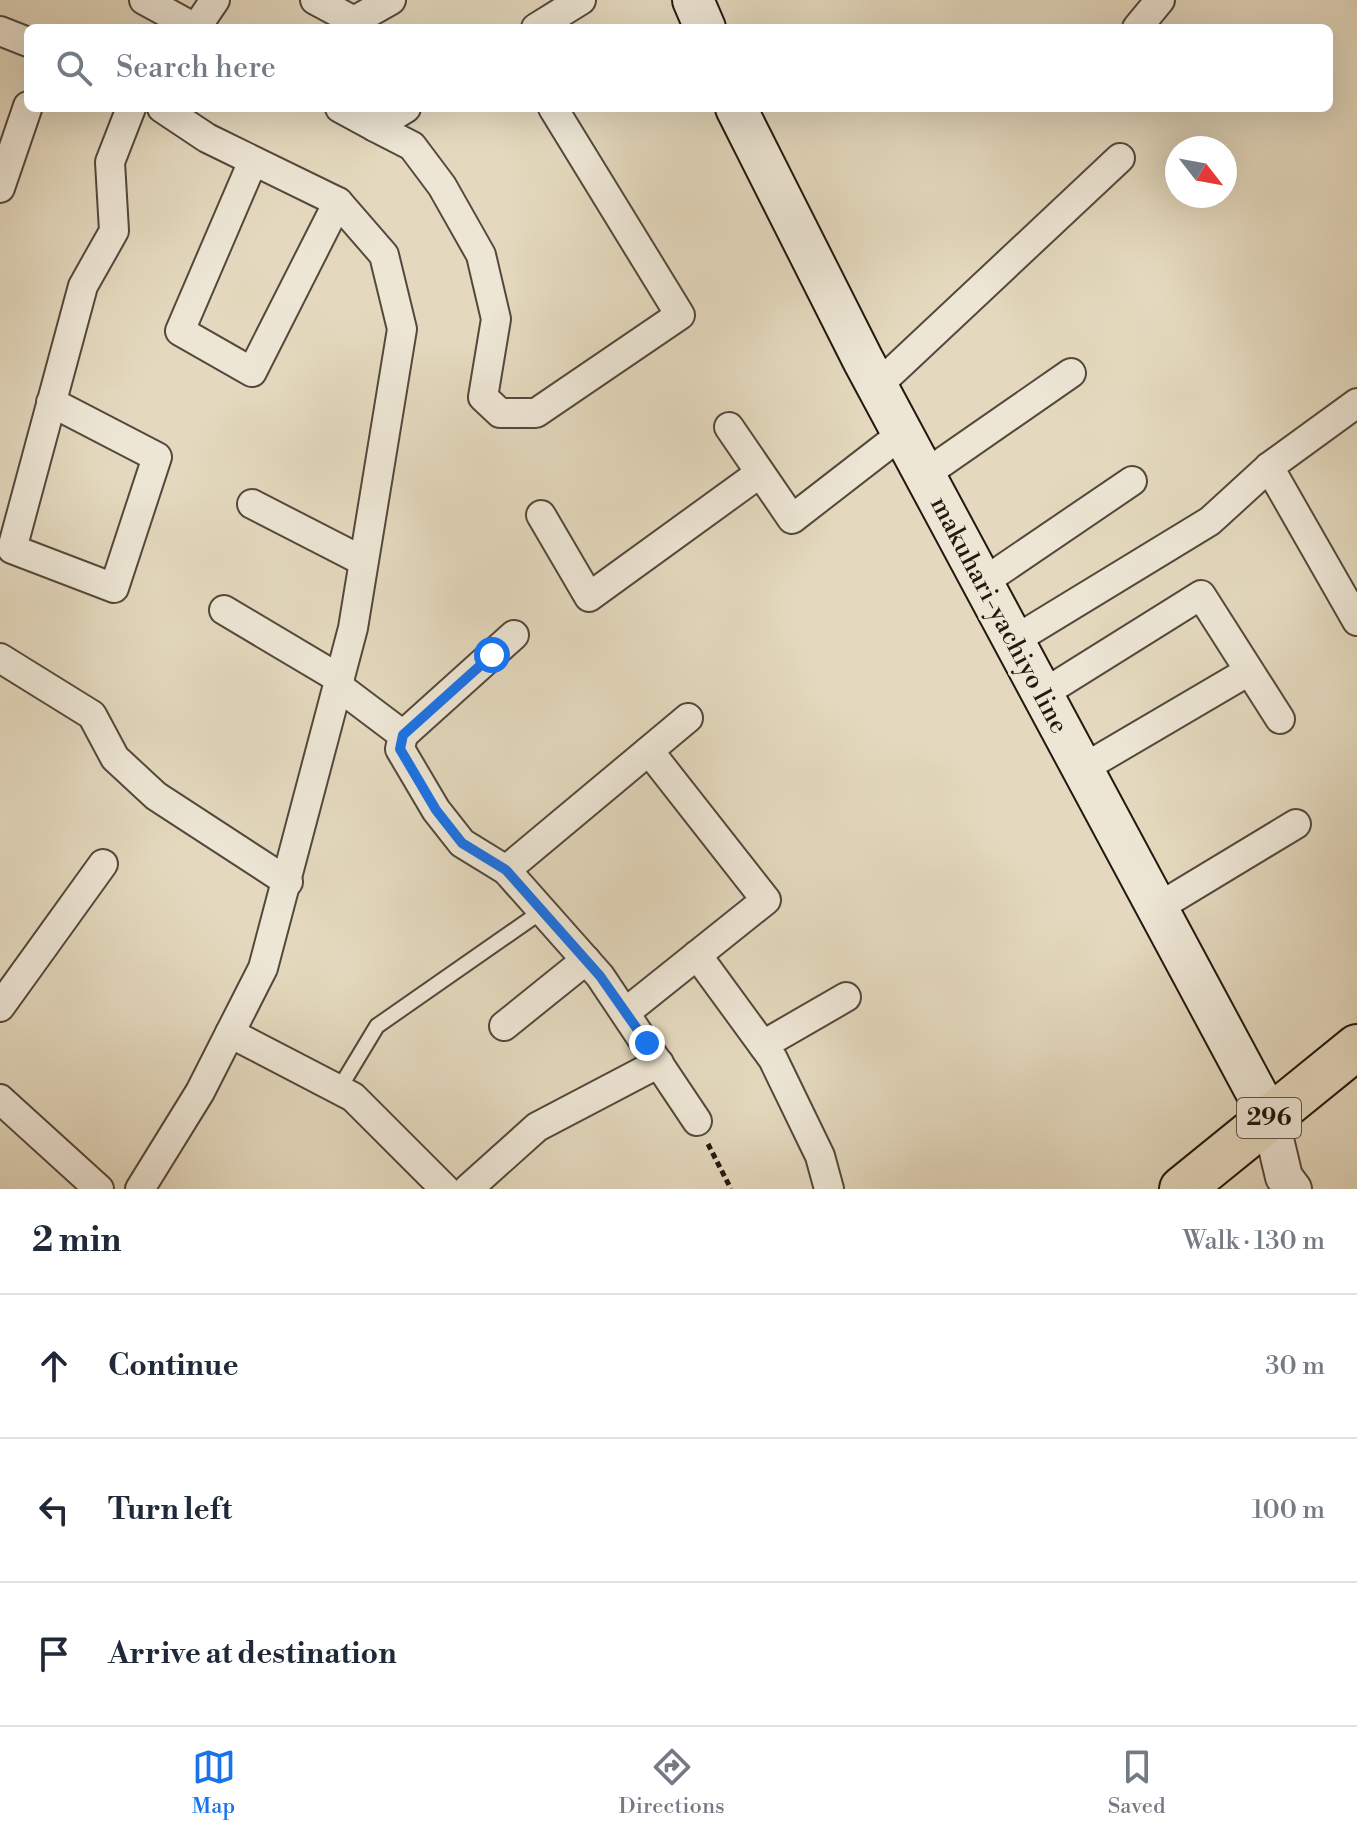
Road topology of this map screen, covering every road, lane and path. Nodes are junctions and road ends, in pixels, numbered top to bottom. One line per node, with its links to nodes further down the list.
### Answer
1 (144, 0): 8 (street)
2 (215, 0): 9 (street)
3 (315, 0): 4 (street)
4 (391, 0)
5 (581, 0): 10 (street)
6 (693, 0): 11 (main road)
7 (1160, 0): 12 (street)
8 (188, 24)
9 (198, 24)
10 (542, 24)
11 (703, 24)
12 (1140, 24)
13 (0, 31): 14 (street)
14 (24, 40)
15 (26, 112): 25 (street)
16 (129, 112): 29 (street)
17 (168, 112): 24 (street)
18 (347, 112): 22 (street)
19 (399, 112): 22 (street)
20 (555, 112): 22 (street)
21 (738, 112): 28 (main road, makuhari-yachiyo line)
22 (375, 127)
23 (1120, 158): 28 (street)
24 (253, 161): 26 (street); 26 (street)
25 (0, 188)
26 (338, 202): 39 (street)
27 (1071, 373): 35 (street)
28 (877, 386): 32 (main road, makuhari-yachiyo line)
29 (51, 402): 29 (street)
30 (1357, 403): 33 (street)
31 (729, 427): 34 (street)
32 (903, 433): 34 (street); 35 (main road, makuhari-yachiyo line)
33 (1269, 467): 42 (street); 44 (street)
34 (760, 473): 38 (street)
35 (924, 475): 40 (main road, makuhari-yachiyo line)
36 (1132, 481): 40 (street)
37 (252, 504): 39 (street)
38 (541, 515)
39 (363, 561): 47 (street)
40 (982, 583): 44 (main road, makuhari-yachiyo line)
41 (224, 610): 47 (street)
42 (1357, 621)
43 (514, 635): 51 (street)
44 (1013, 641): 48 (main road, makuhari-yachiyo line)
45 (0, 658): 57 (street)
46 (1249, 671): 48 (street); 50 (street); 53 (street)
47 (339, 682): 51 (street); 57 (street)
48 (1041, 695): 53 (main road, makuhari-yachiyo line)
49 (688, 718): 52 (street)
50 (1280, 719)
51 (403, 735): 56 (street)
52 (649, 751): 56 (street); 60 (street)
53 (1082, 769): 58 (main road, makuhari-yachiyo line)
54 (1296, 824): 58 (street)
55 (103, 864): 63 (street)
56 (506, 870): 59 (street)
57 (288, 882): 66 (street)
58 (1157, 908): 72 (main road, makuhari-yachiyo line)
59 (542, 911): 61 (street); 70 (lane)
60 (697, 955): 64 (street); 67 (street)
61 (586, 960): 64 (street); 65 (street)
62 (846, 997): 67 (street)
63 (0, 1007)
64 (626, 1012): 69 (street)
65 (504, 1026)
66 (230, 1033): 70 (street); 74 (street)
67 (763, 1045): 79 (street)
68 (1357, 1047): 72 (highway, 296)
69 (659, 1063): 73 (street); 77 (street)
70 (339, 1089): 76 (street)
71 (0, 1099): 75 (street)
72 (1270, 1118): 80 (highway, 296); 81 (street)
73 (697, 1121): 78 (path)
74 (146, 1187)
75 (99, 1189)
76 (445, 1189)
77 (468, 1189)
78 (731, 1189)
79 (829, 1189)
80 (1182, 1189)
81 (1293, 1189)

